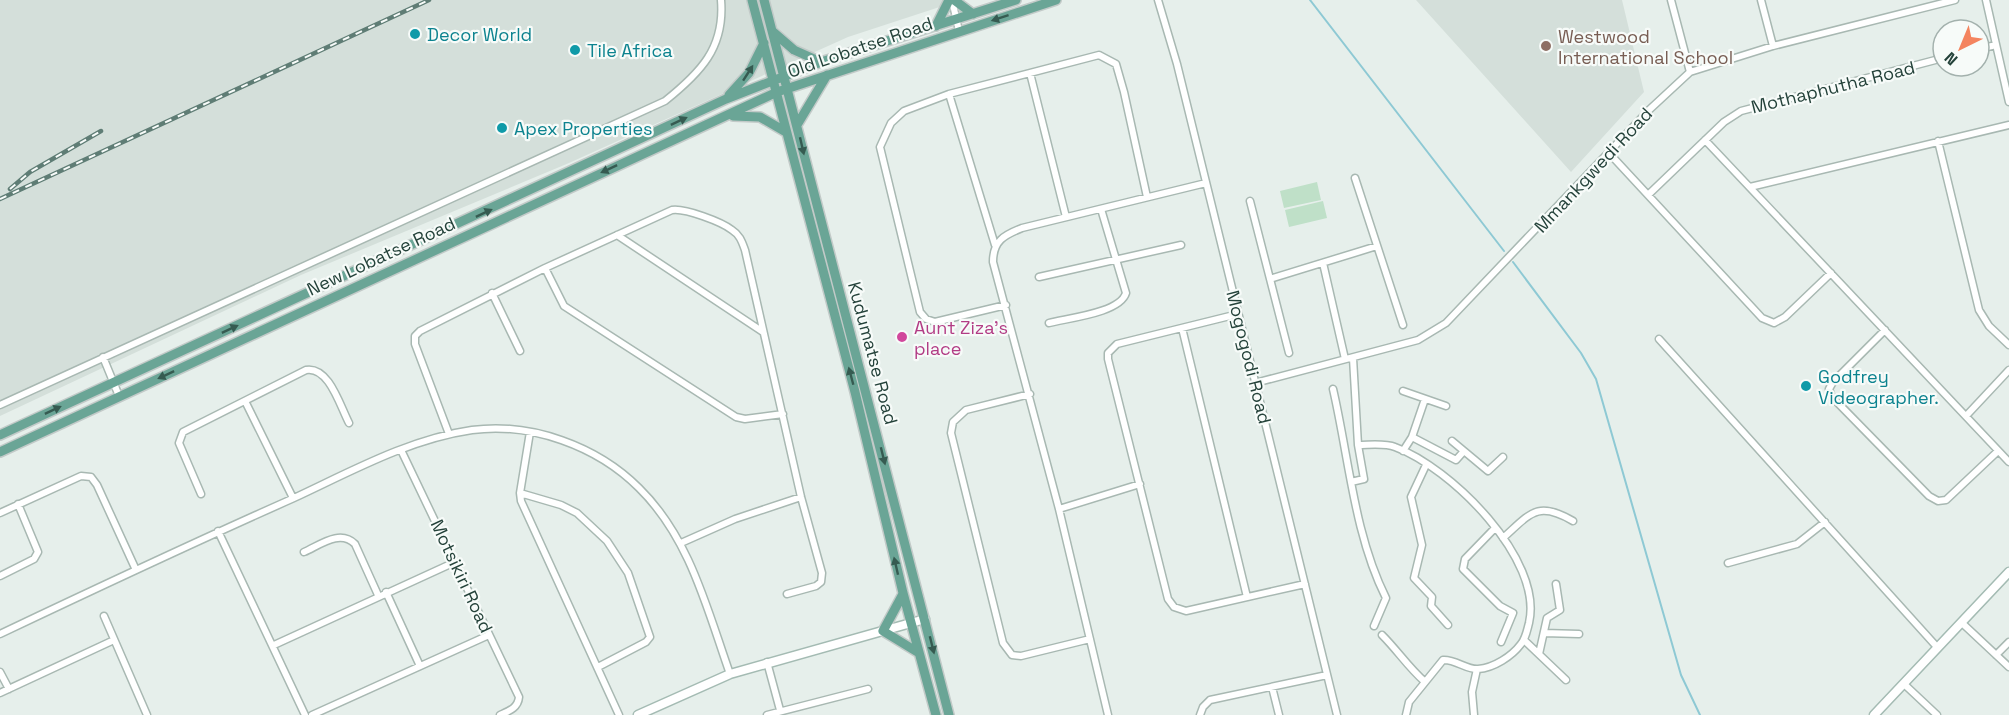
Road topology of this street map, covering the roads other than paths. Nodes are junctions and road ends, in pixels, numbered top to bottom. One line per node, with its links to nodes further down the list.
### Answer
1 (721, 0): 70 (street)
2 (752, 0): 17 (main road, Kudumatse Road)
3 (764, 0): 15 (main road, Kudumatse Road)
4 (952, 0): 12 (main road); 13 (street); 14 (main road)
5 (1016, 0): 12 (main road)
6 (1056, 0): 16 (main road, Old Lobatse Road, one-way to 16)
7 (1158, 0): 41 (street, Mogogodi Road)
8 (1671, 0): 23 (street)
9 (1761, 0): 19 (street)
10 (1955, 0): 19 (street, Mmankgwedi Road)
11 (1986, 0): 18 (street)
12 (973, 14): 13 (main road)
13 (957, 19): 14 (main road); 16 (street)
14 (936, 26): 22 (main road)
15 (772, 31): 22 (main road); 27 (main road, Kudumatse Road)
16 (959, 31): 26 (main road, Old Lobatse Road)
17 (764, 43): 27 (main road, Kudumatse Road); 31 (main road, one-way to 17)
18 (1996, 45): 20 (street); 25 (street)
19 (1773, 46): 23 (street, Mmankgwedi Road)
20 (1991, 46)
21 (1931, 61): 37 (street, Mothaphutha Road)
22 (821, 62): 27 (main road)
23 (1690, 72): 39 (street, Mmankgwedi Road)
24 (1030, 73): 30 (street); 44 (street); 47 (street)
25 (2006, 74): 32 (street)
26 (827, 75): 28 (main road, Old Lobatse Road); 34 (main road)
27 (778, 77): 28 (main road, Kudumatse Road); 29 (main road, Kudumatse Road); 31 (main road)
28 (787, 89): 29 (main road, Old Lobatse Road); 34 (main road, Kudumatse Road)
29 (777, 92): 33 (main road, New Lobatse Road); 36 (main road, Kudumatse Road)
30 (949, 94): 49 (street); 59 (street)
31 (726, 99): 73 (main road, one-way to 31)
32 (2009, 102)
33 (724, 117): 36 (main road); 78 (main road, New Lobatse Road, one-way to 78)
34 (797, 125): 129 (main road, Kudumatse Road, one-way to 129)
35 (2009, 125): 38 (street)
36 (786, 132): 124 (main road, Kudumatse Road, one-way to 36)
37 (1705, 140): 42 (street); 43 (street, Mothaphutha Road)
38 (1938, 141): 42 (street); 67 (street)
39 (1609, 153): 43 (street); 71 (street, Mmankgwedi Road)
40 (1355, 178): 51 (street)
41 (1206, 183): 44 (street); 60 (street, Mogogodi Road)
42 (1750, 187): 55 (street)
43 (1648, 195): 55 (street)
44 (1146, 197): 46 (street)
45 (1250, 201): 57 (street)
46 (1101, 209): 47 (street); 52 (street)
47 (1066, 217): 49 (street)
48 (617, 235): 54 (street); 65 (street); 65 (street)
49 (995, 245): 59 (street)
50 (1181, 245): 52 (street)
51 (1377, 246): 53 (street); 62 (street)
52 (1116, 259): 56 (street); 61 (street)
53 (1323, 263): 57 (street); 71 (street)
54 (545, 268): 58 (street); 83 (street)
55 (1832, 273): 64 (street)
56 (1039, 277)
57 (1270, 279): 69 (street)
58 (492, 293): 68 (street); 87 (street)
59 (1006, 305): 77 (street)
60 (1238, 314): 63 (street); 74 (street, Mogogodi Road)
61 (1049, 323)
62 (1404, 325)
63 (1182, 328): 101 (street); 127 (street)
64 (1885, 330): 84 (street); 94 (street)
65 (763, 332): 83 (street)
66 (1659, 339): 110 (street)
67 (2009, 345)
68 (520, 351)
69 (1289, 353)
70 (103, 357): 73 (street); 81 (street)
71 (1349, 358): 74 (street, Mmankgwedi Road); 91 (street)
72 (2009, 370): 84 (street)
73 (114, 382): 78 (street); 88 (main road, one-way to 73)
74 (1255, 382): 121 (street, Mogogodi Road)
75 (1333, 389): 100 (street)
76 (1403, 391): 79 (street)
77 (1029, 394): 107 (street); 140 (street)
78 (119, 396): 95 (main road, New Lobatse Road)
79 (1425, 399): 82 (street); 89 (street)
80 (245, 400): 85 (street); 103 (street); 105 (street)
81 (0, 405)
82 (1446, 406)
83 (783, 414): 104 (street)
84 (1966, 416): 94 (street)
85 (349, 423)
86 (530, 432): 87 (street); 102 (street); 114 (street)
87 (449, 434): 92 (street)
88 (0, 435)
89 (1412, 437): 93 (street); 96 (street)
90 (1452, 441): 93 (street)
91 (1358, 445): 96 (street); 100 (street)
92 (401, 450): 105 (street); 116 (street, Motsikiri Road)
93 (1464, 451): 97 (street)
94 (1998, 451): 98 (street)
95 (0, 452)
96 (1403, 452): 99 (street)
97 (1503, 457)
98 (2009, 462)
99 (1426, 465): 111 (street); 132 (street)
100 (1351, 482): 133 (street)
101 (1140, 484): 107 (street); 127 (street)
102 (520, 494): 153 (street); 153 (street)
103 (201, 495)
104 (801, 497): 114 (street); 125 (street)
105 (293, 498): 112 (street)
106 (18, 504): 108 (street); 118 (street); 120 (street)
107 (1059, 509): 140 (street)
108 (0, 513)
109 (1573, 521): 113 (street)
110 (1824, 522): 117 (street); 146 (street)
111 (1495, 528): 113 (street); 143 (street)
112 (218, 531): 118 (street); 145 (street)
113 (1503, 538): 142 (street)
114 (681, 543): 156 (street)
115 (304, 552): 126 (street)
116 (455, 562): 123 (street); 137 (street, Motsikiri Road)
117 (1728, 563)
118 (135, 570): 136 (street)
119 (2009, 572): 131 (street)
120 (0, 576)
121 (1305, 584): 127 (street); 157 (street, Mogogodi Road)
122 (1556, 584): 135 (street)
123 (386, 592): 126 (street); 151 (street)
124 (903, 593): 130 (main road, Kudumatse Road); 134 (main road)
125 (787, 594)
126 (378, 595): 145 (street)
127 (1247, 597)
128 (104, 616): 141 (street)
129 (925, 620): 130 (street); 174 (main road, Kudumatse Road, one-way to 174)
130 (911, 622): 134 (street); 147 (main road, Kudumatse Road)
131 (1962, 623): 146 (street); 149 (street)
132 (1448, 625)
133 (1374, 626)
134 (883, 631): 147 (main road); 150 (street)
135 (1544, 633): 138 (street); 148 (street)
136 (0, 634)
137 (489, 634): 151 (street); 169 (street, Motsikiri Road)
138 (1579, 634)
139 (1382, 635): 159 (street)
140 (1090, 639): 175 (street)
141 (114, 640): 162 (street); 166 (street)
142 (1524, 640): 148 (street); 154 (street)
143 (1501, 642)
144 (2009, 642): 149 (street)
145 (274, 645): 167 (street)
146 (1937, 647): 160 (street)
147 (919, 653): 173 (main road, Kudumatse Road)
148 (1539, 654): 158 (street)
149 (1996, 655): 152 (street)
150 (767, 662): 156 (street); 165 (street)
151 (420, 666): 168 (street)
152 (2009, 667)
153 (598, 668): 170 (street)
154 (1477, 669): 159 (street); 180 (street)
155 (0, 672): 162 (street)
156 (730, 674): 171 (street)
157 (1327, 675): 161 (street); 178 (street, Mogogodi Road)
158 (1566, 680)
159 (1425, 682): 179 (street)
160 (1904, 684): 181 (street); 182 (street)
161 (1272, 687): 176 (street); 177 (street)
162 (9, 689): 164 (street)
163 (868, 689): 165 (street)
164 (0, 693)
165 (780, 710): 172 (street)
166 (146, 715)
167 (305, 715)
168 (312, 715)
169 (500, 715)
170 (619, 715)
171 (638, 715)
172 (767, 715)
173 (936, 715)
174 (950, 715)
175 (1108, 715)
176 (1200, 715)
177 (1279, 715)
178 (1337, 715)
179 (1406, 715)
180 (1474, 715)
181 (1874, 715)
182 (1937, 715)

